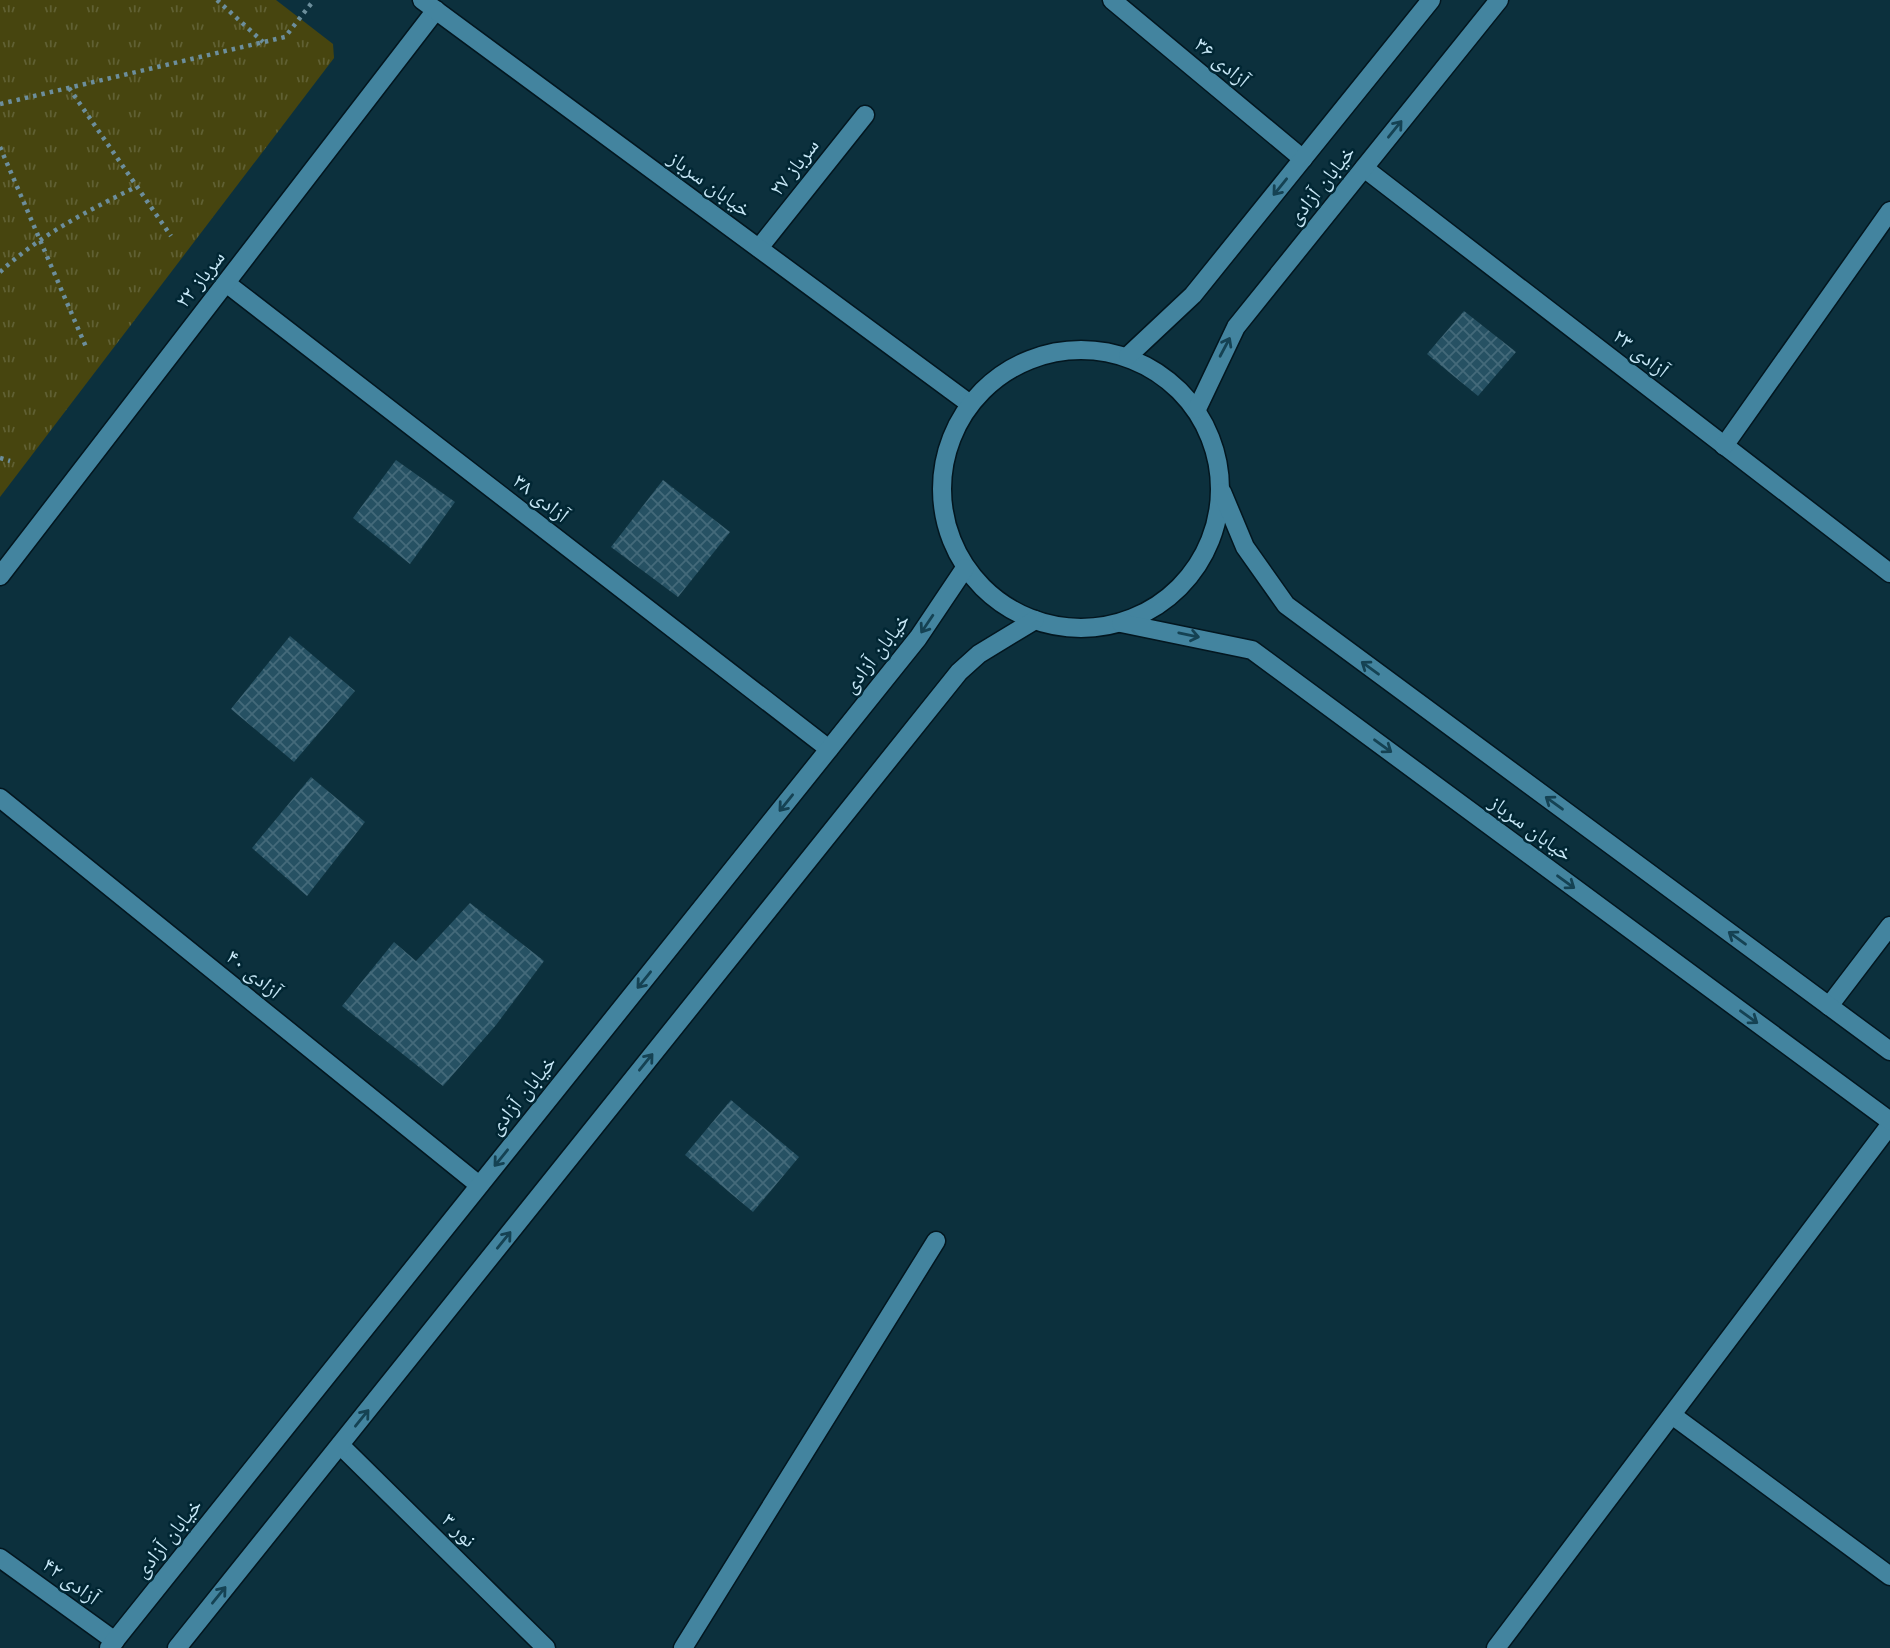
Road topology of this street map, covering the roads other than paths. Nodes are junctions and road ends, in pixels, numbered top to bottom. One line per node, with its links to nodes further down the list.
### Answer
1 (1112, 0): 6 (main road, آزادی ۳۶)
2 (1431, 0): 6 (main road, خیابان آزادی)
3 (1499, 0): 7 (main road, خیابان آزادی, one-way to 3)
4 (429, 5): 9 (main road, خیابان سرباز); 10 (main road, سرباز ۲۲)
5 (865, 115): 9 (main road, سرباز ۲۷)
6 (1303, 159): 11 (main road, خیابان آزادی, one-way to 11)
7 (1364, 168): 13 (main road, خیابان آزادی, one-way to 7); 14 (main road, آزادی ۲۳)
8 (1890, 211): 14 (main road)
9 (759, 248): 12 (main road, خیابان سرباز)
10 (226, 283): 18 (main road, سرباز ۲۲); 21 (main road, آزادی ۳۸)
11 (1128, 356): 12 (main road); 13 (main road)
12 (970, 404): 16 (main road)
13 (1197, 409): 15 (main road)
14 (1724, 446): 17 (main road, آزادی ۲۳)
15 (1222, 492): 20 (main road); 24 (main road, خیابان سرباز, one-way to 15)
16 (965, 568): 19 (main road); 21 (main road, خیابان آزادی, one-way to 21)
17 (1890, 573)
18 (0, 576)
19 (1035, 620): 20 (main road); 30 (main road, one-way to 19)
20 (1121, 623): 26 (main road, خیابان سرباز, one-way to 26)
21 (829, 749): 27 (main road, خیابان آزادی, one-way to 27)
22 (0, 798): 27 (main road, آزادی ۴۰)
23 (1890, 926): 24 (main road)
24 (1829, 1006): 25 (main road, خیابان سرباز)
25 (1890, 1051)
26 (1890, 1123): 29 (main road)
27 (479, 1185): 33 (main road, خیابان آزادی)
28 (936, 1241): 36 (main road)
29 (1672, 1415): 32 (main road); 37 (main road)
30 (340, 1445): 34 (main road, one-way to 30); 35 (main road, نور ۳)
31 (0, 1558): 33 (main road, آزادی ۴۲)
32 (1890, 1576)
33 (112, 1645)
34 (177, 1648)
35 (546, 1648)
36 (683, 1648)
37 (1496, 1648)

